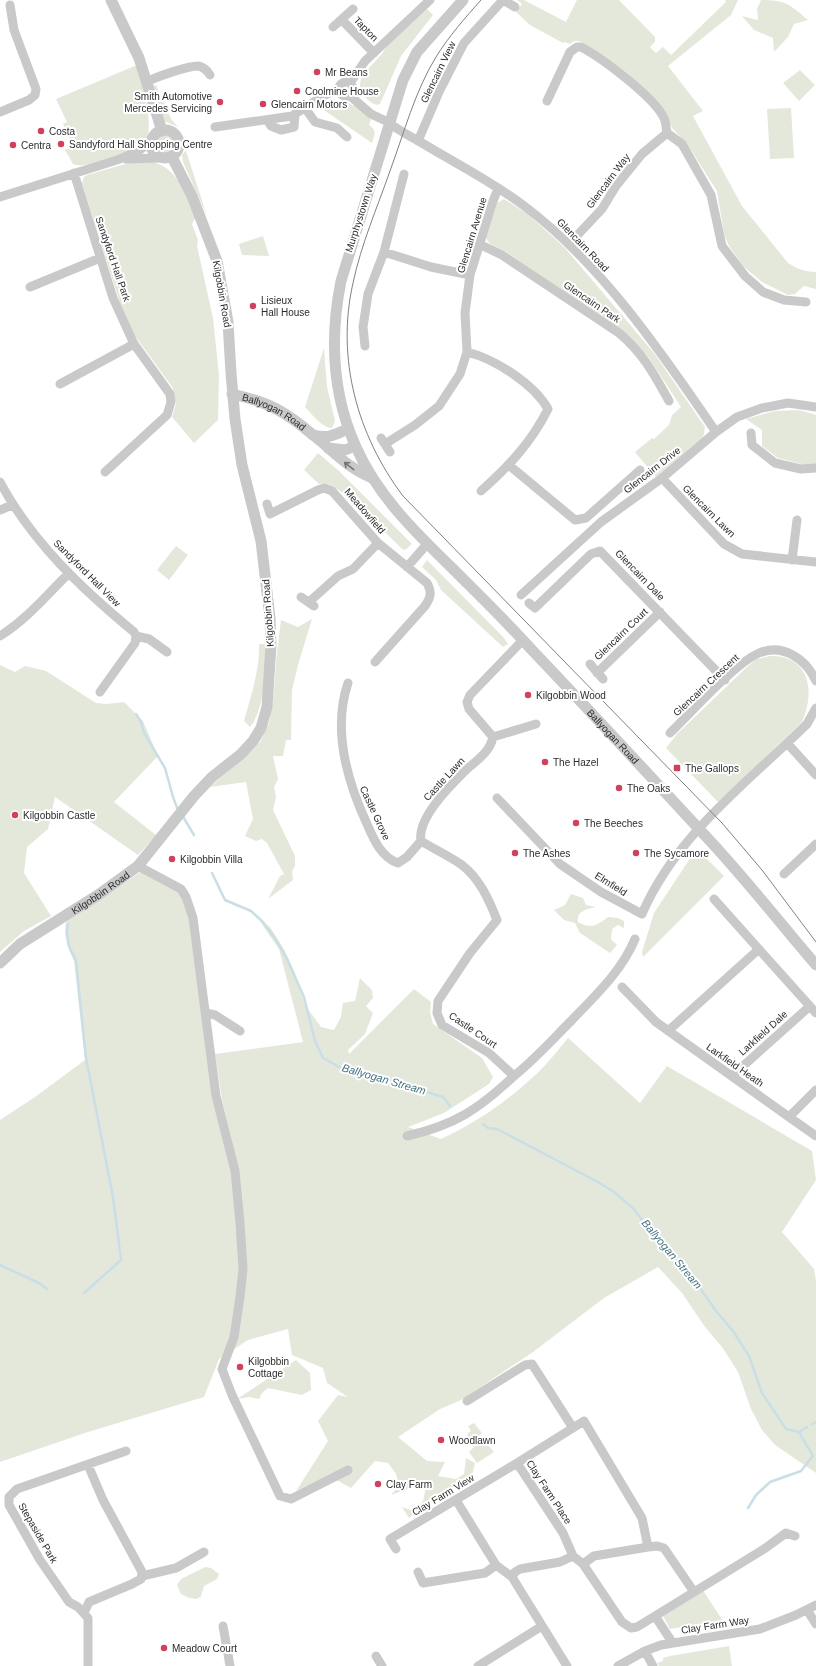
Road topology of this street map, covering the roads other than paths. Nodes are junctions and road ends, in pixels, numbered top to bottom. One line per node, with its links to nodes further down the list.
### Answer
1 (111, 0): 11 (street)
2 (430, 0): 9 (street)
3 (463, 0): 18 (street, Murphystown Way)
4 (10, 5): 17 (street)
5 (515, 7): 24 (street, Glencairn View)
6 (353, 9): 7 (street, Tapton)
7 (342, 20): 8 (street, Tapton); 9 (street, Tapton)
8 (333, 27)
9 (374, 53): 12 (street)
10 (210, 75): 11 (street)
11 (147, 82): 20 (street)
12 (350, 83): 13 (street); 14 (street)
13 (339, 89): 14 (street); 16 (street)
14 (349, 95): 18 (street, Glencairn Road)
15 (547, 101): 21 (street)
16 (305, 108): 19 (street); 22 (street)
17 (0, 112)
18 (388, 122): 24 (street, Glencairn Road); 46 (street, Murphystown Way)
19 (215, 127)
20 (162, 130): 23 (street); 25 (street)
21 (667, 133): 33 (street, Glencairn Way); 38 (street)
22 (347, 137)
23 (151, 141): 26 (street); 27 (street)
24 (418, 141): 30 (street, Glencairn Road)
25 (172, 157): 26 (street); 43 (street, Kilgobbin Road)
26 (160, 158): 27 (street)
27 (120, 159): 28 (street)
28 (74, 173): 31 (street); 35 (street, Sandyford Hall Park)
29 (404, 174): 34 (street)
30 (498, 189): 32 (street, Glencairn Avenue); 33 (street, Glencairn Road)
31 (0, 197)
32 (479, 244): 36 (street, Glencairn Avenue); 44 (street, Glencairn Park)
33 (568, 244): 47 (street, Glencairn Road)
34 (384, 252): 36 (street); 40 (street)
35 (100, 258): 37 (street); 39 (street, Sandyford Hall Park)
36 (470, 275): 41 (street, Glencairn Avenue)
37 (30, 287)
38 (806, 302)
39 (134, 344): 42 (street); 56 (street, Sandyford Hall Park)
40 (364, 346)
41 (467, 352): 50 (street, Glencairn Avenue); 53 (street)
42 (60, 384)
43 (232, 394): 49 (street, Ballyogan Road); 95 (street, Kilgobbin Road)
44 (669, 401)
45 (816, 407): 47 (street, Glencairn Drive)
46 (348, 428): 49 (street, Ballyogan Road); 51 (street, Murphystown Way)
47 (716, 432): 58 (street, Glencairn Drive)
48 (751, 433): 54 (street)
49 (313, 434): 52 (street, Ballyogan Road)
50 (386, 445)
51 (355, 446): 52 (street); 57 (street, Ballyogan Road)
52 (328, 448): 57 (street, Ballyogan Road, one-way to 52)
53 (510, 466): 55 (street); 60 (street)
54 (816, 468)
55 (640, 470)
56 (105, 472)
57 (372, 478): 66 (street, Ballyogan Road)
58 (662, 478): 67 (street, Glencairn Lawn); 71 (street, Glencairn Drive)
59 (0, 482): 62 (street, Sandyford Hall View)
60 (481, 492)
61 (267, 504): 65 (street, Meadowfield)
62 (12, 505): 63 (street); 70 (street, Sandyford Hall View)
63 (0, 510)
64 (797, 520): 67 (street)
65 (378, 543): 69 (street, Meadowfield); 72 (street, Meadowfield)
66 (427, 544): 69 (street); 77 (street, Ballyogan Road)
67 (792, 560): 68 (street, Glencairn Lawn)
68 (816, 562)
69 (407, 567): 79 (street, Meadowfield)
70 (69, 573): 75 (street); 76 (street, Sandyford Hall View)
71 (521, 595)
72 (308, 602)
73 (532, 606): 74 (street, Glencairn Dale)
74 (660, 612): 80 (street, Glencairn Court); 81 (street, Glencairn Dale)
75 (0, 636)
76 (136, 636): 78 (street); 84 (street)
77 (523, 640): 88 (street); 92 (street, Ballyogan Road)
78 (167, 652)
79 (375, 662)
80 (590, 664)
81 (726, 680): 82 (street, Glencairn Crescent); 87 (street, Glencairn Crescent)
82 (816, 681)
83 (348, 683): 93 (street, Castle Grove)
84 (100, 692)
85 (816, 708): 89 (street)
86 (536, 724): 88 (street)
87 (670, 733)
88 (493, 737): 93 (street, Castle Lawn)
89 (787, 743): 90 (street); 92 (street)
90 (816, 775)
91 (497, 798): 98 (street, Elmfield)
92 (697, 828): 98 (street); 103 (street, Ballyogan Road)
93 (421, 841): 109 (street, Castle Court)
94 (816, 844): 96 (street)
95 (138, 866): 102 (street, Kilgobbin Road); 106 (street)
96 (784, 874)
97 (714, 899): 101 (street)
98 (642, 914): 99 (street)
99 (639, 923)
100 (634, 939): 109 (street)
101 (759, 949): 105 (street); 108 (street)
102 (0, 963)
103 (816, 965)
104 (622, 987): 108 (street, Larkfield Heath)
105 (813, 1010): 110 (street, Larkfield Dale)
106 (206, 1013): 107 (street); 120 (street)
107 (240, 1031)
108 (668, 1031): 110 (street, Larkfield Heath)
109 (514, 1076): 113 (street)
110 (732, 1076): 112 (street, Larkfield Heath)
111 (816, 1090): 112 (street)
112 (789, 1117): 114 (street, Larkfield Heath)
113 (408, 1136)
114 (816, 1136)
115 (467, 1402): 116 (street)
116 (573, 1428): 118 (street, Clay Farm Place); 123 (street)
117 (126, 1451): 119 (street, Stepaside Park)
118 (517, 1462): 121 (street, Clay Farm View); 126 (street, Clay Farm Place)
119 (88, 1465): 130 (street); 135 (street, Stepaside Park)
120 (348, 1470)
121 (456, 1500): 124 (street, Clay Farm View); 127 (street)
122 (795, 1536): 132 (street, Clay Farm Place)
123 (648, 1547): 128 (street); 132 (street)
124 (396, 1549)
125 (204, 1552): 130 (street)
126 (573, 1556): 128 (street, Clay Farm Place); 131 (street)
127 (496, 1564): 129 (street); 131 (street)
128 (583, 1564): 136 (street, Clay Farm Place)
129 (418, 1572)
130 (142, 1576): 135 (street)
131 (512, 1577): 139 (street)
132 (694, 1592): 136 (street, Clay Farm Place)
133 (816, 1605): 134 (street, Clay Farm Way)
134 (807, 1610): 137 (street); 140 (street, Clay Farm Way)
135 (84, 1613): 144 (street)
136 (655, 1616): 140 (street)
137 (816, 1624)
138 (223, 1626): 145 (street)
139 (542, 1626): 143 (street); 147 (street)
140 (672, 1642): 141 (street, Clay Farm Way)
141 (645, 1651): 148 (street, Clay Farm Way); 149 (street)
142 (376, 1656): 146 (street)
143 (481, 1665)
144 (88, 1666)
145 (230, 1666)
146 (382, 1666)
147 (567, 1666)
148 (618, 1666)
149 (653, 1666)

